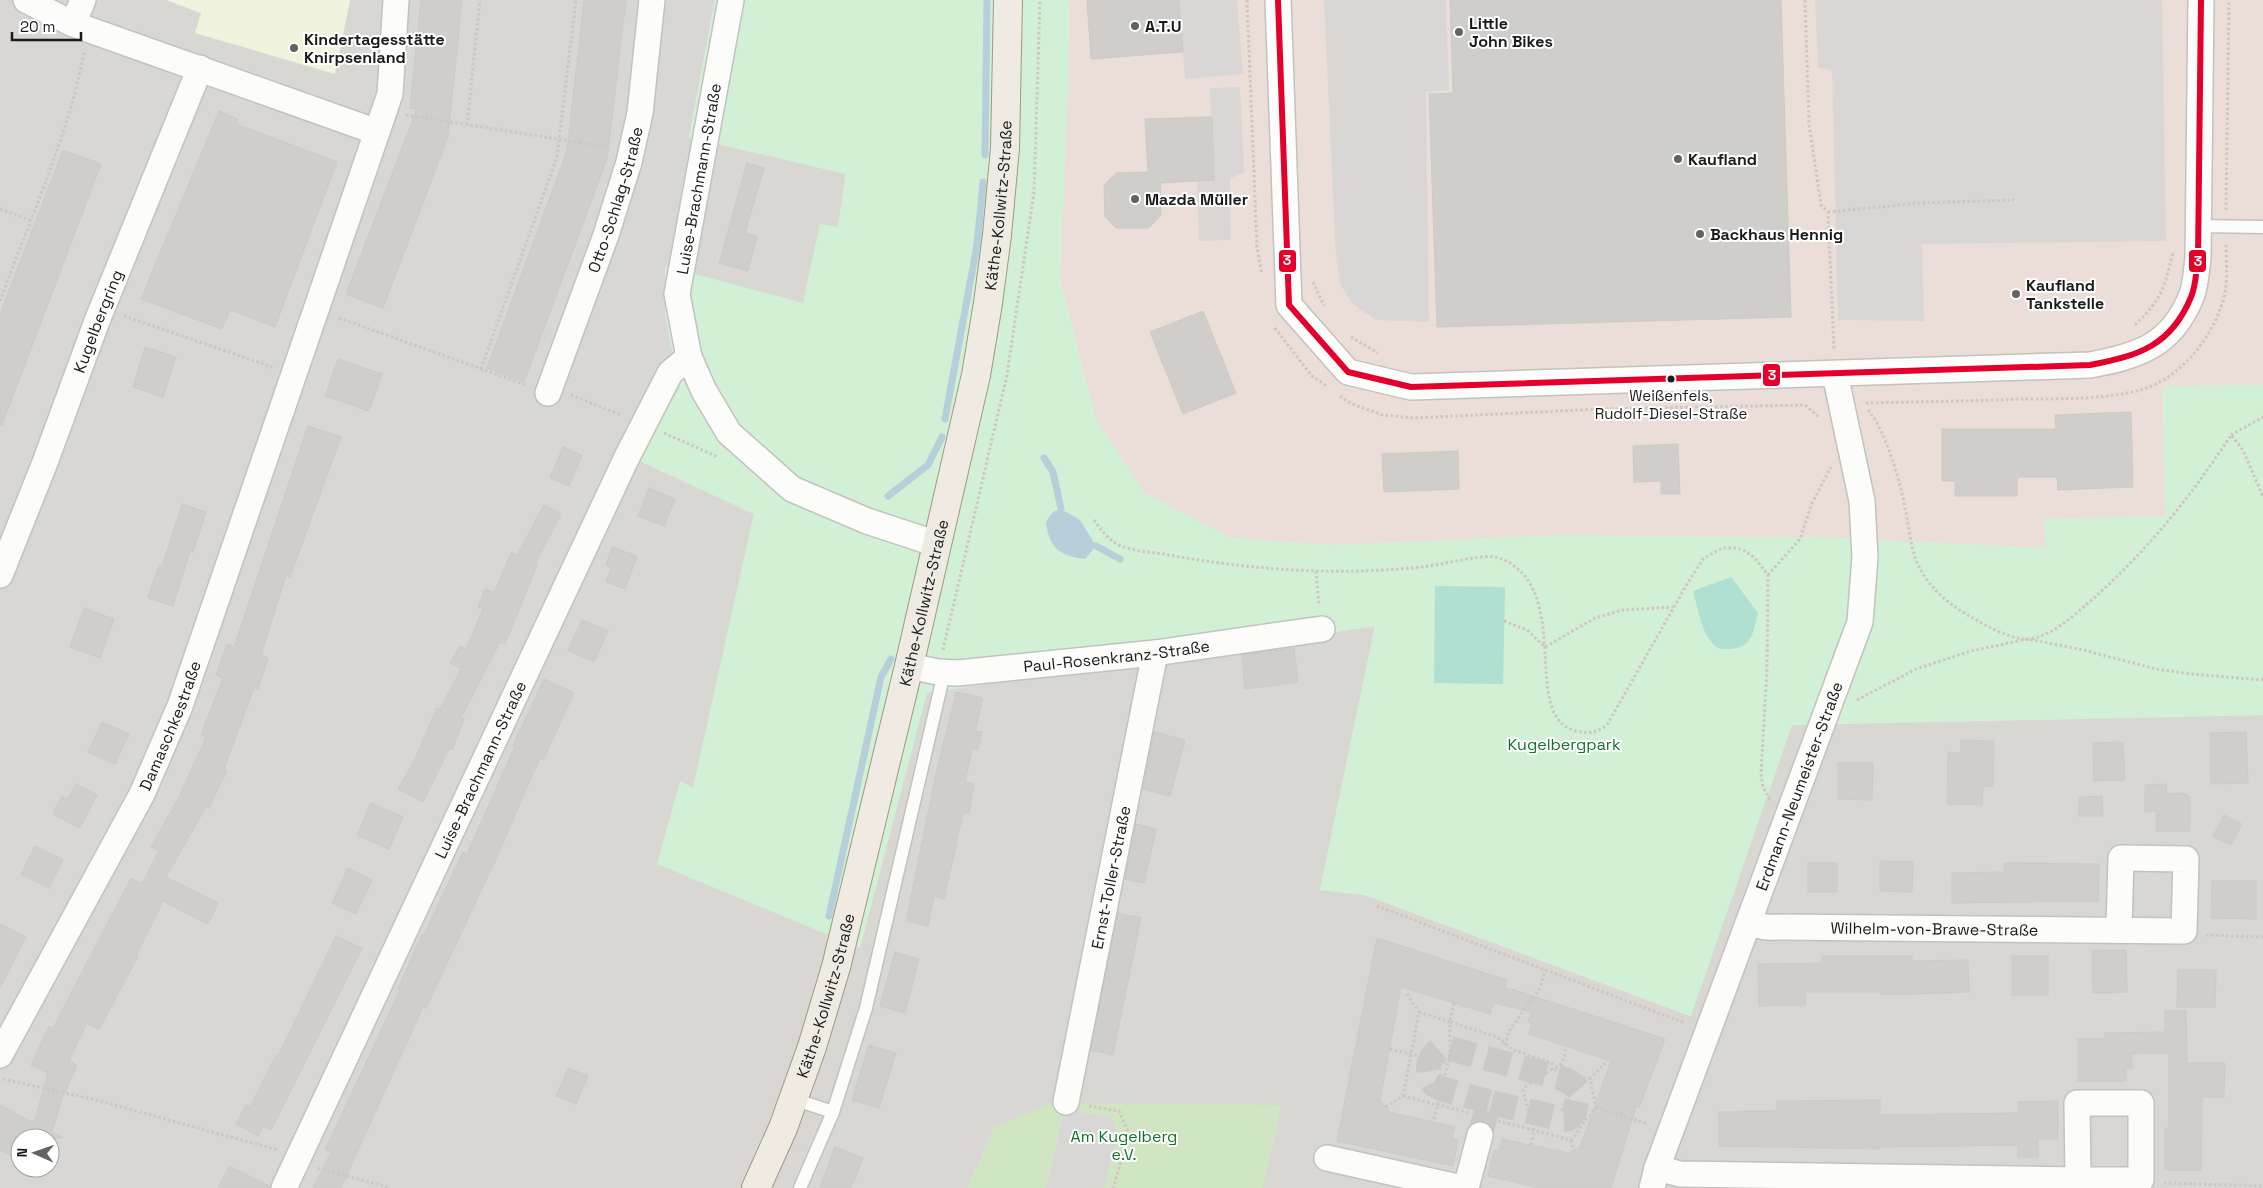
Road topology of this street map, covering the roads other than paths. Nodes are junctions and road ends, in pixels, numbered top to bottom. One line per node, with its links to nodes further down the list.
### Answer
1 (26, 0): 9 (street)
2 (83, 0): 9 (street)
3 (396, 0): 11 (street)
4 (652, 0): 16 (street, Otto-Schlag-Straße)
5 (732, 0): 14 (street, Luise-Brachmann-Straße)
6 (1008, 0): 17 (main road, Käthe-Kollwitz-Straße)
7 (1278, 0): 15 (street)
8 (2201, 0): 12 (street)
9 (81, 27): 10 (street)
10 (200, 68): 11 (street); 18 (street, Kugelbergring)
11 (380, 122): 25 (street, Damaschkestraße)
12 (2198, 226): 13 (lane); 15 (street)
13 (2263, 227)
14 (689, 357): 17 (street, Luise-Brachmann-Straße); 33 (street, Luise-Brachmann-Straße)
15 (1830, 364): 23 (street, Erdmann-Neumeister-Straße)
16 (549, 390)
17 (937, 544): 21 (main road, Käthe-Kollwitz-Straße)
18 (0, 575)
19 (1321, 620): 20 (street, Paul-Rosenkranz-Straße)
20 (1155, 653): 22 (street, Paul-Rosenkranz-Straße); 27 (street, Ernst-Toller-Straße)
21 (910, 666): 22 (street, Paul-Rosenkranz-Straße); 26 (main road, Käthe-Kollwitz-Straße)
22 (944, 673): 28 (lane)
23 (1750, 923): 24 (street, Wilhelm-von-Brawe-Straße); 31 (street, Erdmann-Neumeister-Straße)
24 (2119, 929): 24 (street, Wilhelm-von-Brawe-Straße)
25 (0, 1055)
26 (793, 1099): 28 (lane); 34 (main road, Käthe-Kollwitz-Straße)
27 (1066, 1102)
28 (832, 1112): 35 (lane)
29 (1481, 1122): 37 (street)
30 (1327, 1158): 36 (street)
31 (1655, 1178): 32 (street)
32 (2078, 1180): 32 (street)
33 (284, 1188)
34 (756, 1188)
35 (800, 1188)
36 (1462, 1188)
37 (1466, 1188)

